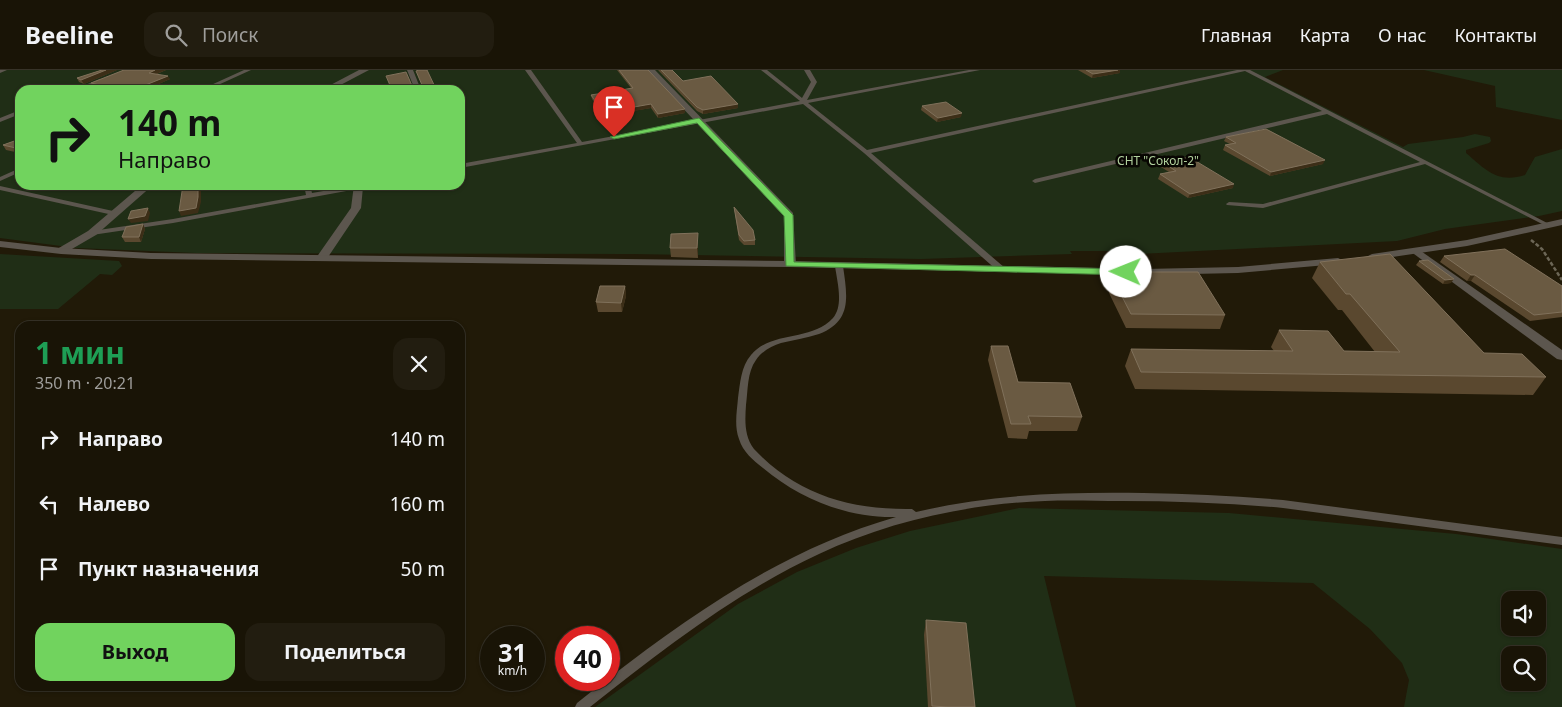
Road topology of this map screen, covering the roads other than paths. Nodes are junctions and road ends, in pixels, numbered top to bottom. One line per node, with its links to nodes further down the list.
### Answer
1 (4, 70): 11 (lane)
2 (248, 70): 14 (lane)
3 (365, 70): 15 (street)
4 (410, 70): 16 (lane)
5 (528, 70): 22 (lane)
6 (651, 70): 21 (street)
7 (764, 70): 17 (lane)
8 (807, 70): 17 (lane)
9 (976, 70): 17 (lane)
10 (1245, 70): 18 (lane); 23 (lane)
11 (0, 71)
12 (110, 77): 13 (lane)
13 (89, 85)
14 (214, 85)
15 (335, 85)
16 (416, 85)
17 (804, 102): 21 (lane); 23 (lane)
18 (1326, 112): 24 (lane); 28 (lane)
19 (15, 114): 20 (lane)
20 (0, 120)
21 (699, 120): 22 (lane); 46 (street)
22 (580, 143): 25 (lane)
23 (866, 152): 48 (lane)
24 (1426, 162): 35 (lane); 38 (lane)
25 (465, 165)
26 (15, 172): 27 (lane)
27 (0, 179)
28 (1035, 181)
29 (0, 188): 36 (lane)
30 (142, 190): 36 (street)
31 (308, 190): 34 (lane)
32 (339, 190): 34 (lane)
33 (362, 190): 43 (street)
34 (310, 195): 39 (lane)
35 (1229, 204)
36 (113, 213): 39 (street)
37 (1562, 222): 38 (street)
38 (1548, 225): 42 (street)
39 (92, 233): 41 (street)
40 (0, 244): 41 (street)
41 (61, 251): 43 (street)
42 (1418, 252): 44 (street); 49 (street)
43 (322, 258): 46 (street)
44 (1364, 258)
45 (1346, 260): 48 (street)
46 (790, 264): 47 (street)
47 (839, 266): 48 (street); 50 (lane)
48 (1002, 270)
49 (1562, 356)
50 (938, 511): 51 (lane); 52 (lane)
51 (1562, 541)
52 (581, 707)

